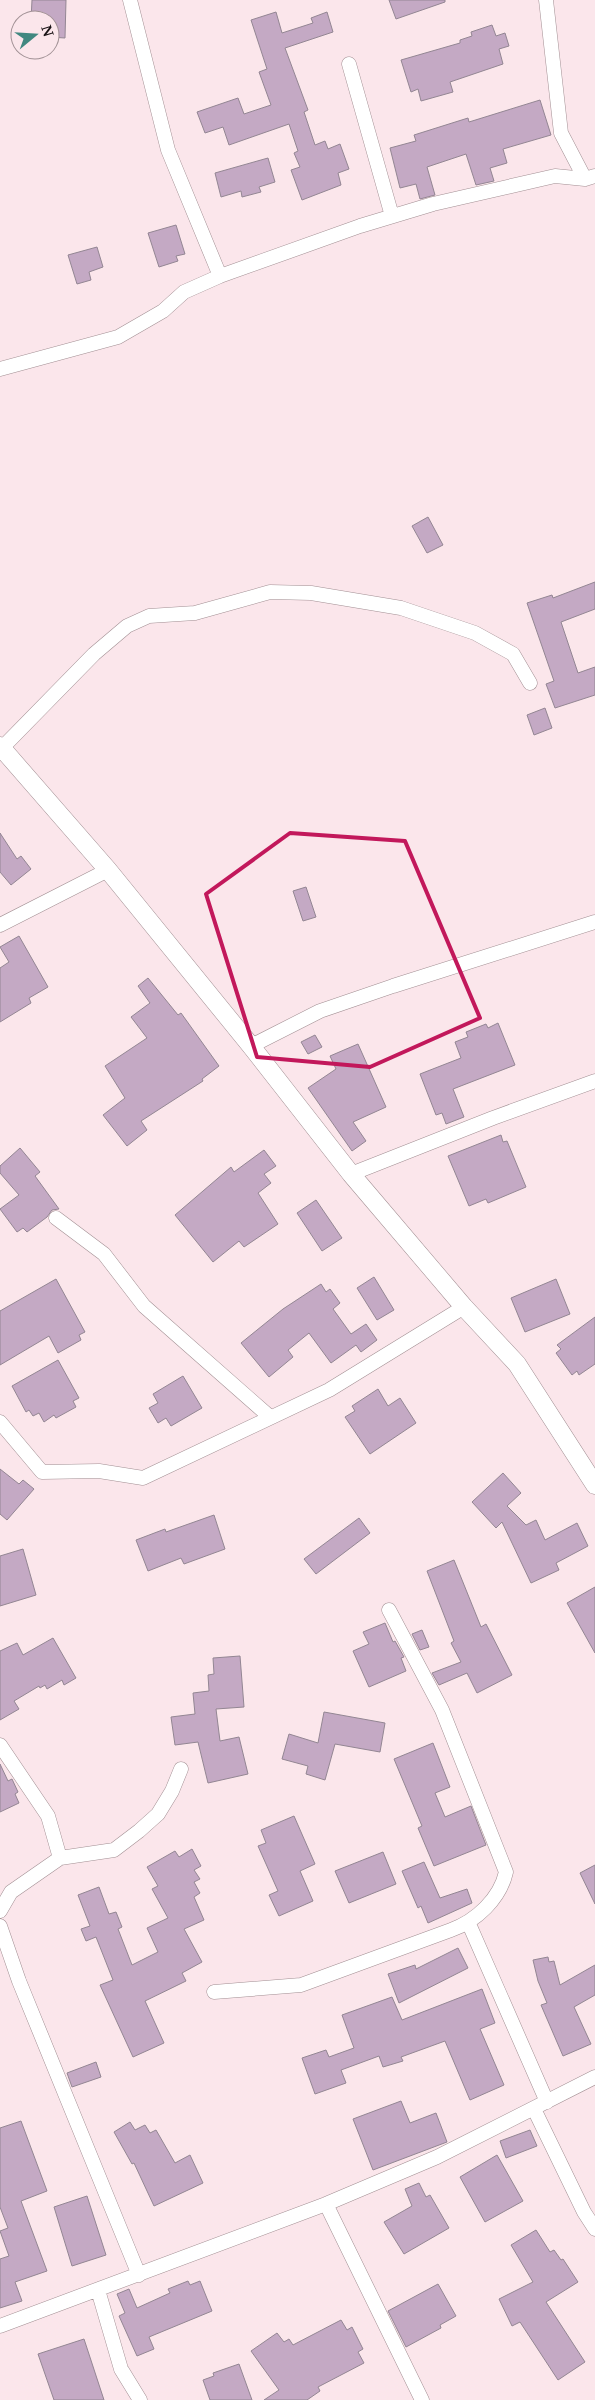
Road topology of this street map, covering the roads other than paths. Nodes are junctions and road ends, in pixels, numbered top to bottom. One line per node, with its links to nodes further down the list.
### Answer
1 (130, 0): 6 (street)
2 (546, 0): 4 (street)
3 (349, 64): 5 (street)
4 (590, 178): 5 (street)
5 (392, 216): 6 (street)
6 (220, 276): 7 (street)
7 (0, 368)
8 (530, 683): 9 (street)
9 (1, 747): 10 (street)
10 (108, 870): 12 (street); 13 (street)
11 (595, 922): 13 (street)
12 (0, 925)
13 (250, 1046): 15 (street)
14 (595, 1081): 15 (street)
15 (351, 1174): 17 (street)
16 (56, 1218): 18 (street)
17 (464, 1307): 18 (street); 20 (street)
18 (270, 1417): 19 (street)
19 (0, 1422)
20 (595, 1485)
21 (390, 1610): 26 (street)
22 (0, 1745): 24 (street)
23 (181, 1769): 24 (street)
24 (60, 1858): 25 (street)
25 (0, 1911)
26 (469, 1924): 28 (street); 30 (street)
27 (0, 1926): 34 (street)
28 (214, 1992)
29 (595, 2077): 30 (street)
30 (547, 2102): 31 (street)
31 (534, 2109): 32 (street); 33 (street)
32 (326, 2204): 34 (street); 38 (street)
33 (595, 2228)
34 (140, 2275): 35 (street)
35 (98, 2290): 36 (street); 37 (street)
36 (0, 2326)
37 (140, 2400)
38 (422, 2400)

